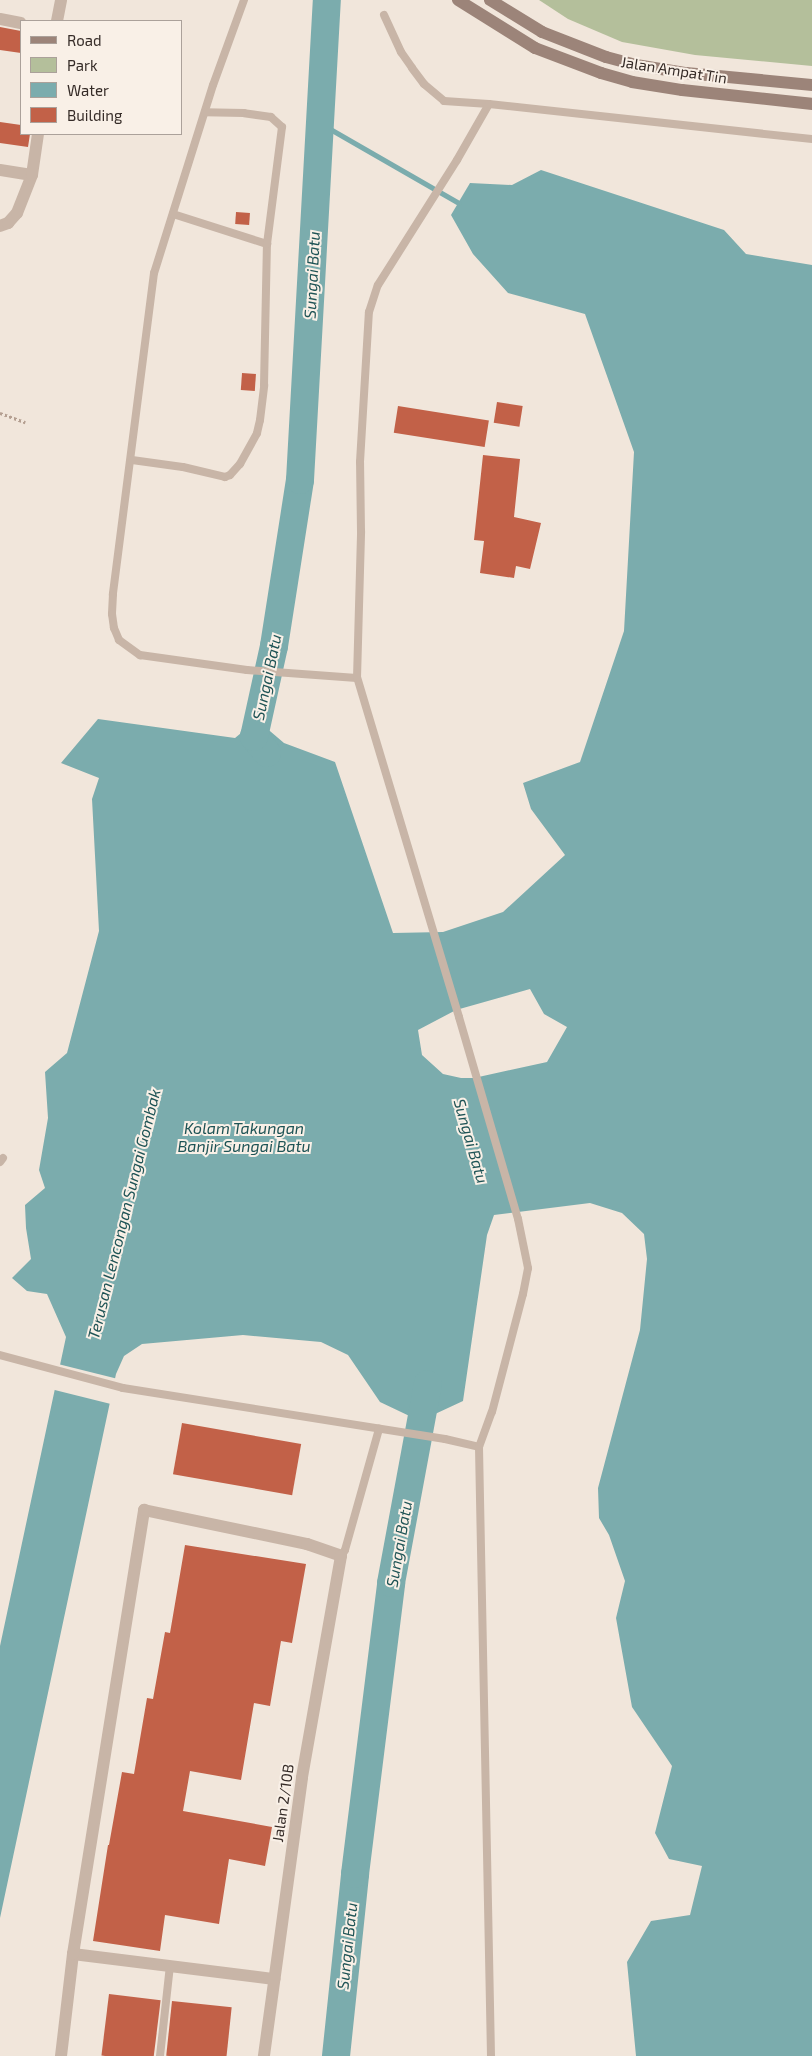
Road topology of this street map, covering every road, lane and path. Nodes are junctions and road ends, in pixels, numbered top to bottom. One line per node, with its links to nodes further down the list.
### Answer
1 (61, 0): 7 (street)
2 (244, 0): 12 (lane)
3 (458, 0): 11 (street, Jalan Ampat Tin)
4 (490, 0): 9 (street, Jalan Ampat Tin)
5 (384, 15): 10 (lane)
6 (0, 19): 8 (street)
7 (57, 20)
8 (20, 23)
9 (812, 85)
10 (489, 104): 14 (lane); 23 (lane)
11 (812, 104)
12 (206, 112): 17 (lane); 19 (lane)
13 (38, 135): 16 (street)
14 (812, 139)
15 (0, 170): 16 (street)
16 (32, 175): 18 (street)
17 (173, 214): 19 (lane); 22 (lane)
18 (0, 226)
19 (266, 244): 22 (lane)
20 (0, 413): 21 (path)
21 (25, 422)
22 (132, 460): 23 (lane)
23 (357, 678): 26 (lane)
24 (0, 1355): 25 (lane)
25 (378, 1428): 26 (lane); 27 (lane)
26 (479, 1447): 34 (lane)
27 (341, 1556): 28 (street); 30 (street, Jalan 2/10B)
28 (73, 1954): 29 (street); 31 (street)
29 (170, 1966): 30 (street); 32 (lane)
30 (274, 1979): 33 (street, Jalan 2/10B)
31 (61, 2056)
32 (160, 2056)
33 (264, 2056)
34 (491, 2056)

